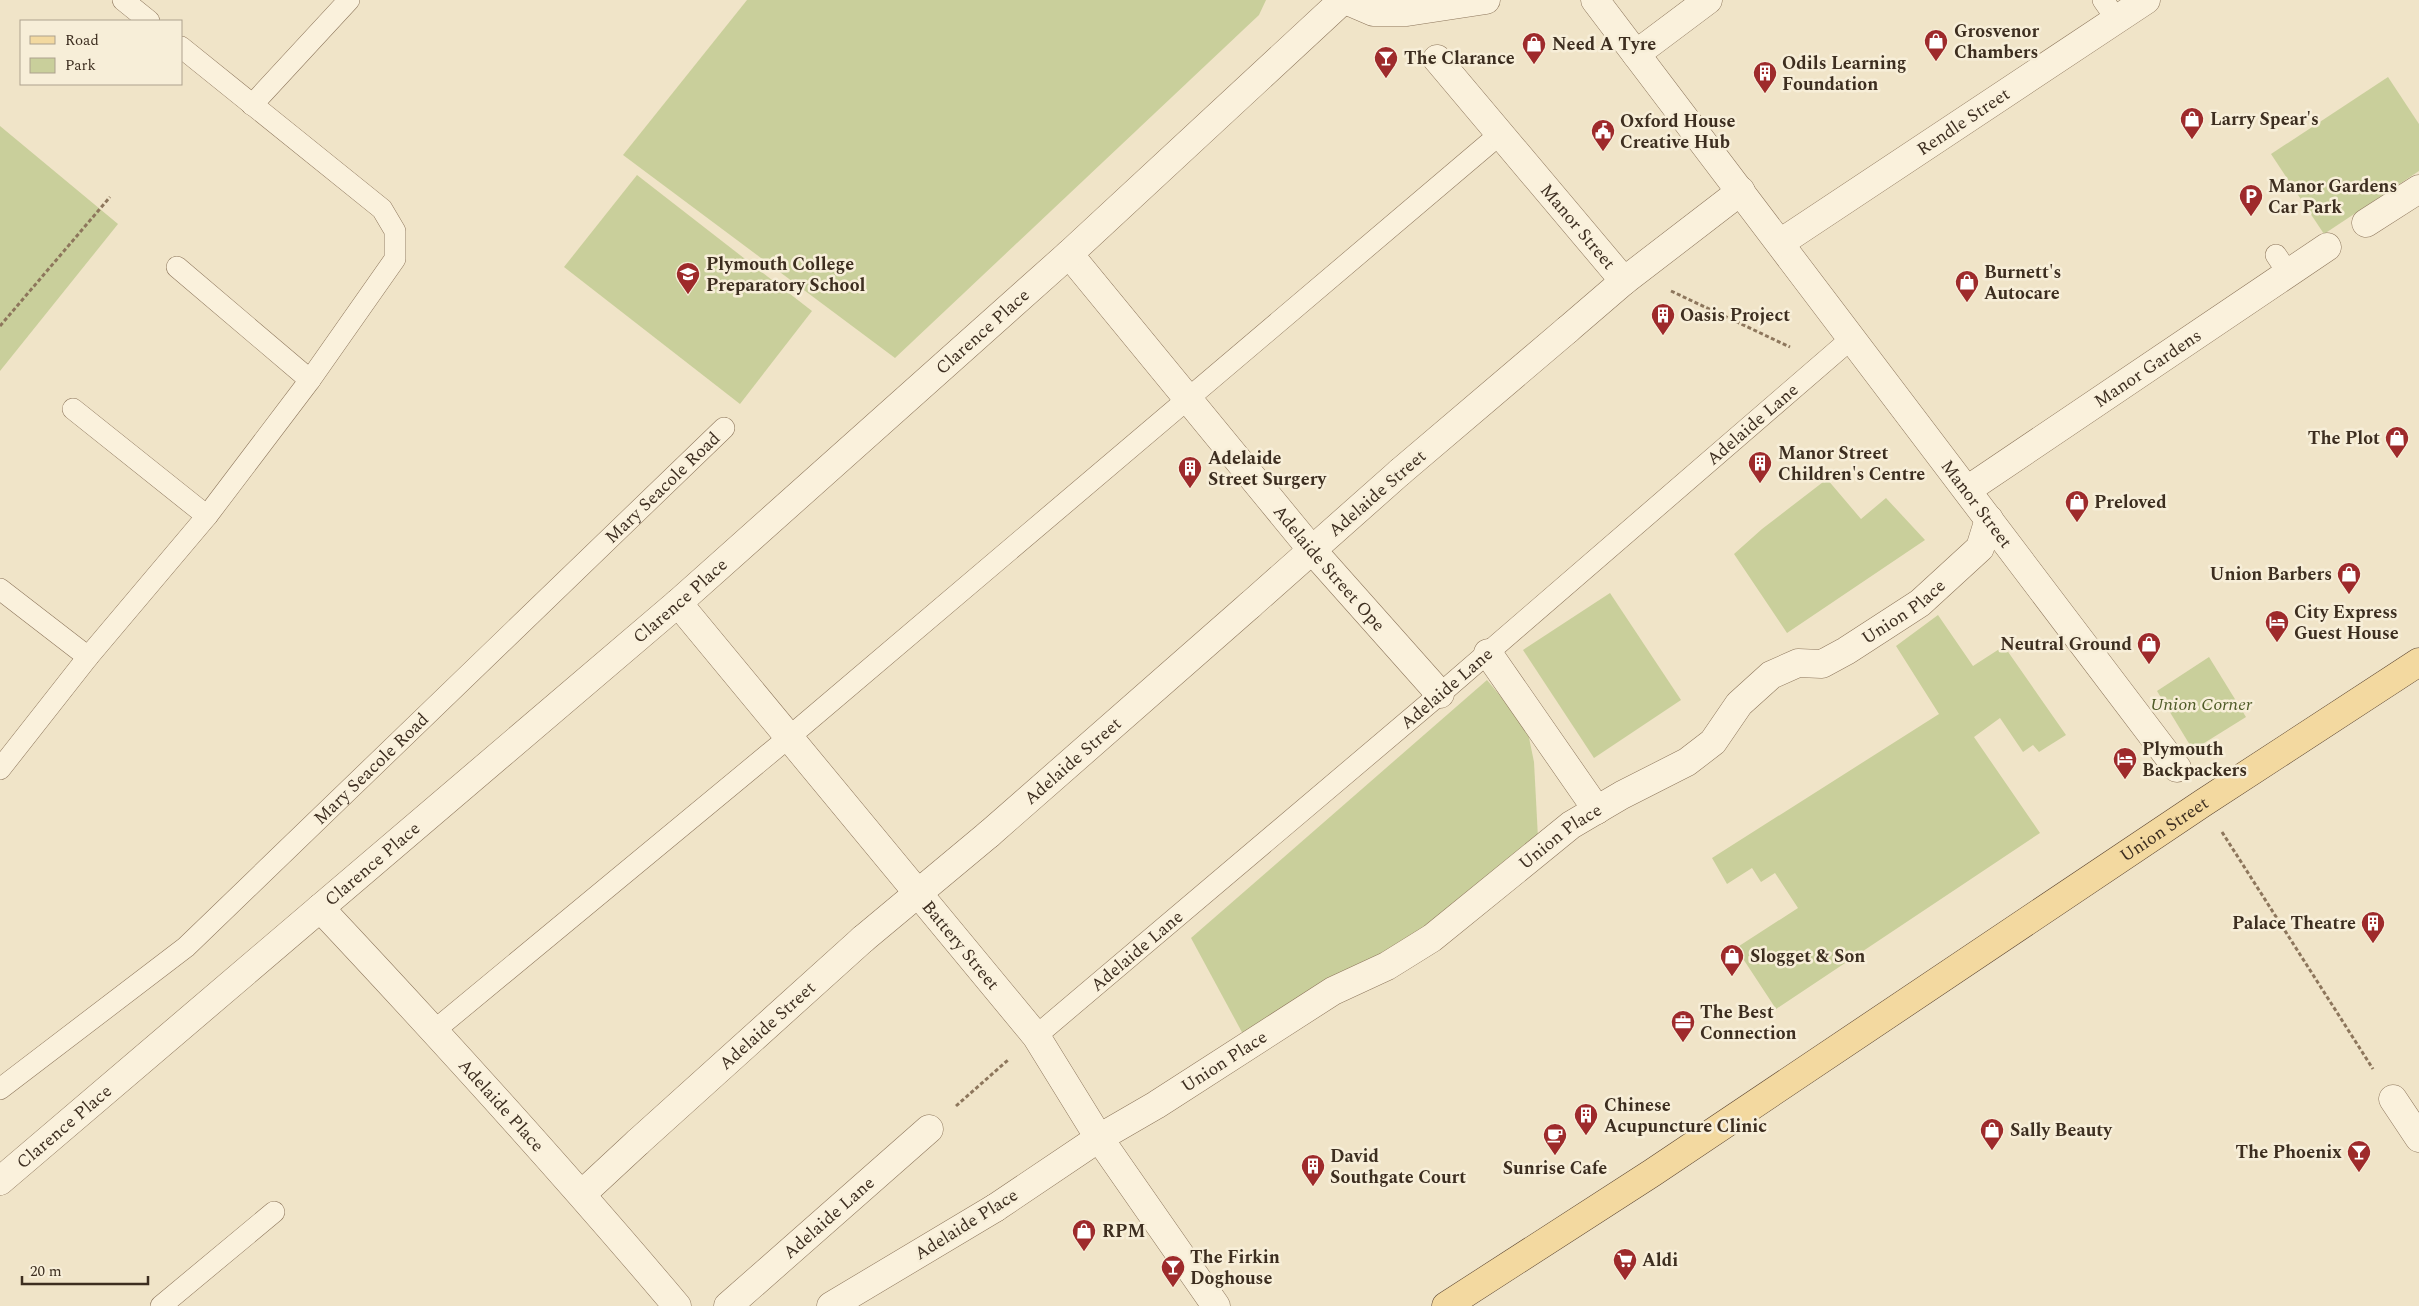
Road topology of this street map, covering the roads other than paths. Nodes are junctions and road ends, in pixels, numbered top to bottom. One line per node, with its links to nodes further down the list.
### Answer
1 (123, 0): 9 (lane)
2 (349, 0): 13 (lane)
3 (1344, 0): 4 (street); 20 (street, Clarence Place)
4 (1486, 0)
5 (1595, 0): 11 (street, Manor Street)
6 (1708, 0): 11 (street)
7 (2146, 0): 8 (street, Rendle Street)
8 (2110, 10): 18 (street, Rendle Street)
9 (148, 20)
10 (182, 49): 13 (lane)
11 (1636, 54): 16 (street, Manor Street)
12 (1437, 59): 14 (street, Manor Street)
13 (252, 105): 24 (lane)
14 (1500, 134): 22 (street, Manor Street); 25 (lane)
15 (2419, 189): 17 (street)
16 (1741, 192): 18 (street, Manor Street); 22 (street, Manor Street)
17 (2366, 223)
18 (1780, 243): 23 (street, Manor Street)
19 (2327, 247): 28 (street, Manor Gardens)
20 (1068, 254): 25 (street, Adelaide Street Ope); 33 (street, Clarence Place)
21 (177, 267): 24 (lane)
22 (1630, 277): 31 (street, Adelaide Street)
23 (1852, 338): 28 (street, Manor Street); 34 (lane, Adelaide Lane)
24 (310, 380): 29 (lane)
25 (1189, 400): 31 (street, Adelaide Street Ope); 38 (lane)
26 (73, 409): 29 (lane)
27 (724, 428): 46 (lane, Mary Seacole Road)
28 (1967, 490): 30 (street, Manor Street)
29 (207, 516): 35 (lane)
30 (1989, 519): 39 (street, Manor Street); 41 (street, Union Place)
31 (1312, 550): 37 (street, Adelaide Street Ope); 42 (street, Adelaide Street)
32 (0, 589): 35 (lane)
33 (678, 603): 38 (street, Battery Street); 43 (street, Clarence Place)
34 (1488, 653): 37 (lane, Adelaide Lane); 41 (street)
35 (88, 657): 40 (lane)
36 (2419, 662): 59 (main road, Union Street)
37 (1440, 694): 45 (lane, Adelaide Lane)
38 (788, 738): 42 (street, Battery Street); 44 (lane)
39 (2177, 768)
40 (0, 769)
41 (1597, 810): 49 (street, Union Place)
42 (917, 895): 45 (street, Battery Street); 52 (street, Adelaide Street)
43 (320, 908): 44 (street, Adelaide Place); 51 (street, Clarence Place)
44 (435, 1030): 52 (street, Adelaide Place)
45 (1036, 1036): 49 (street, Battery Street)
46 (0, 1089)
47 (2393, 1099): 50 (street)
48 (929, 1129): 56 (street, Adelaide Lane)
49 (1099, 1138): 57 (street, Adelaide Place); 58 (street, Battery Street)
50 (2419, 1138)
51 (0, 1181)
52 (582, 1194): 55 (street, Adelaide Place)
53 (274, 1212): 54 (lane)
54 (161, 1306)
55 (677, 1306)
56 (728, 1306)
57 (831, 1306)
58 (1216, 1306)
59 (1446, 1306)

